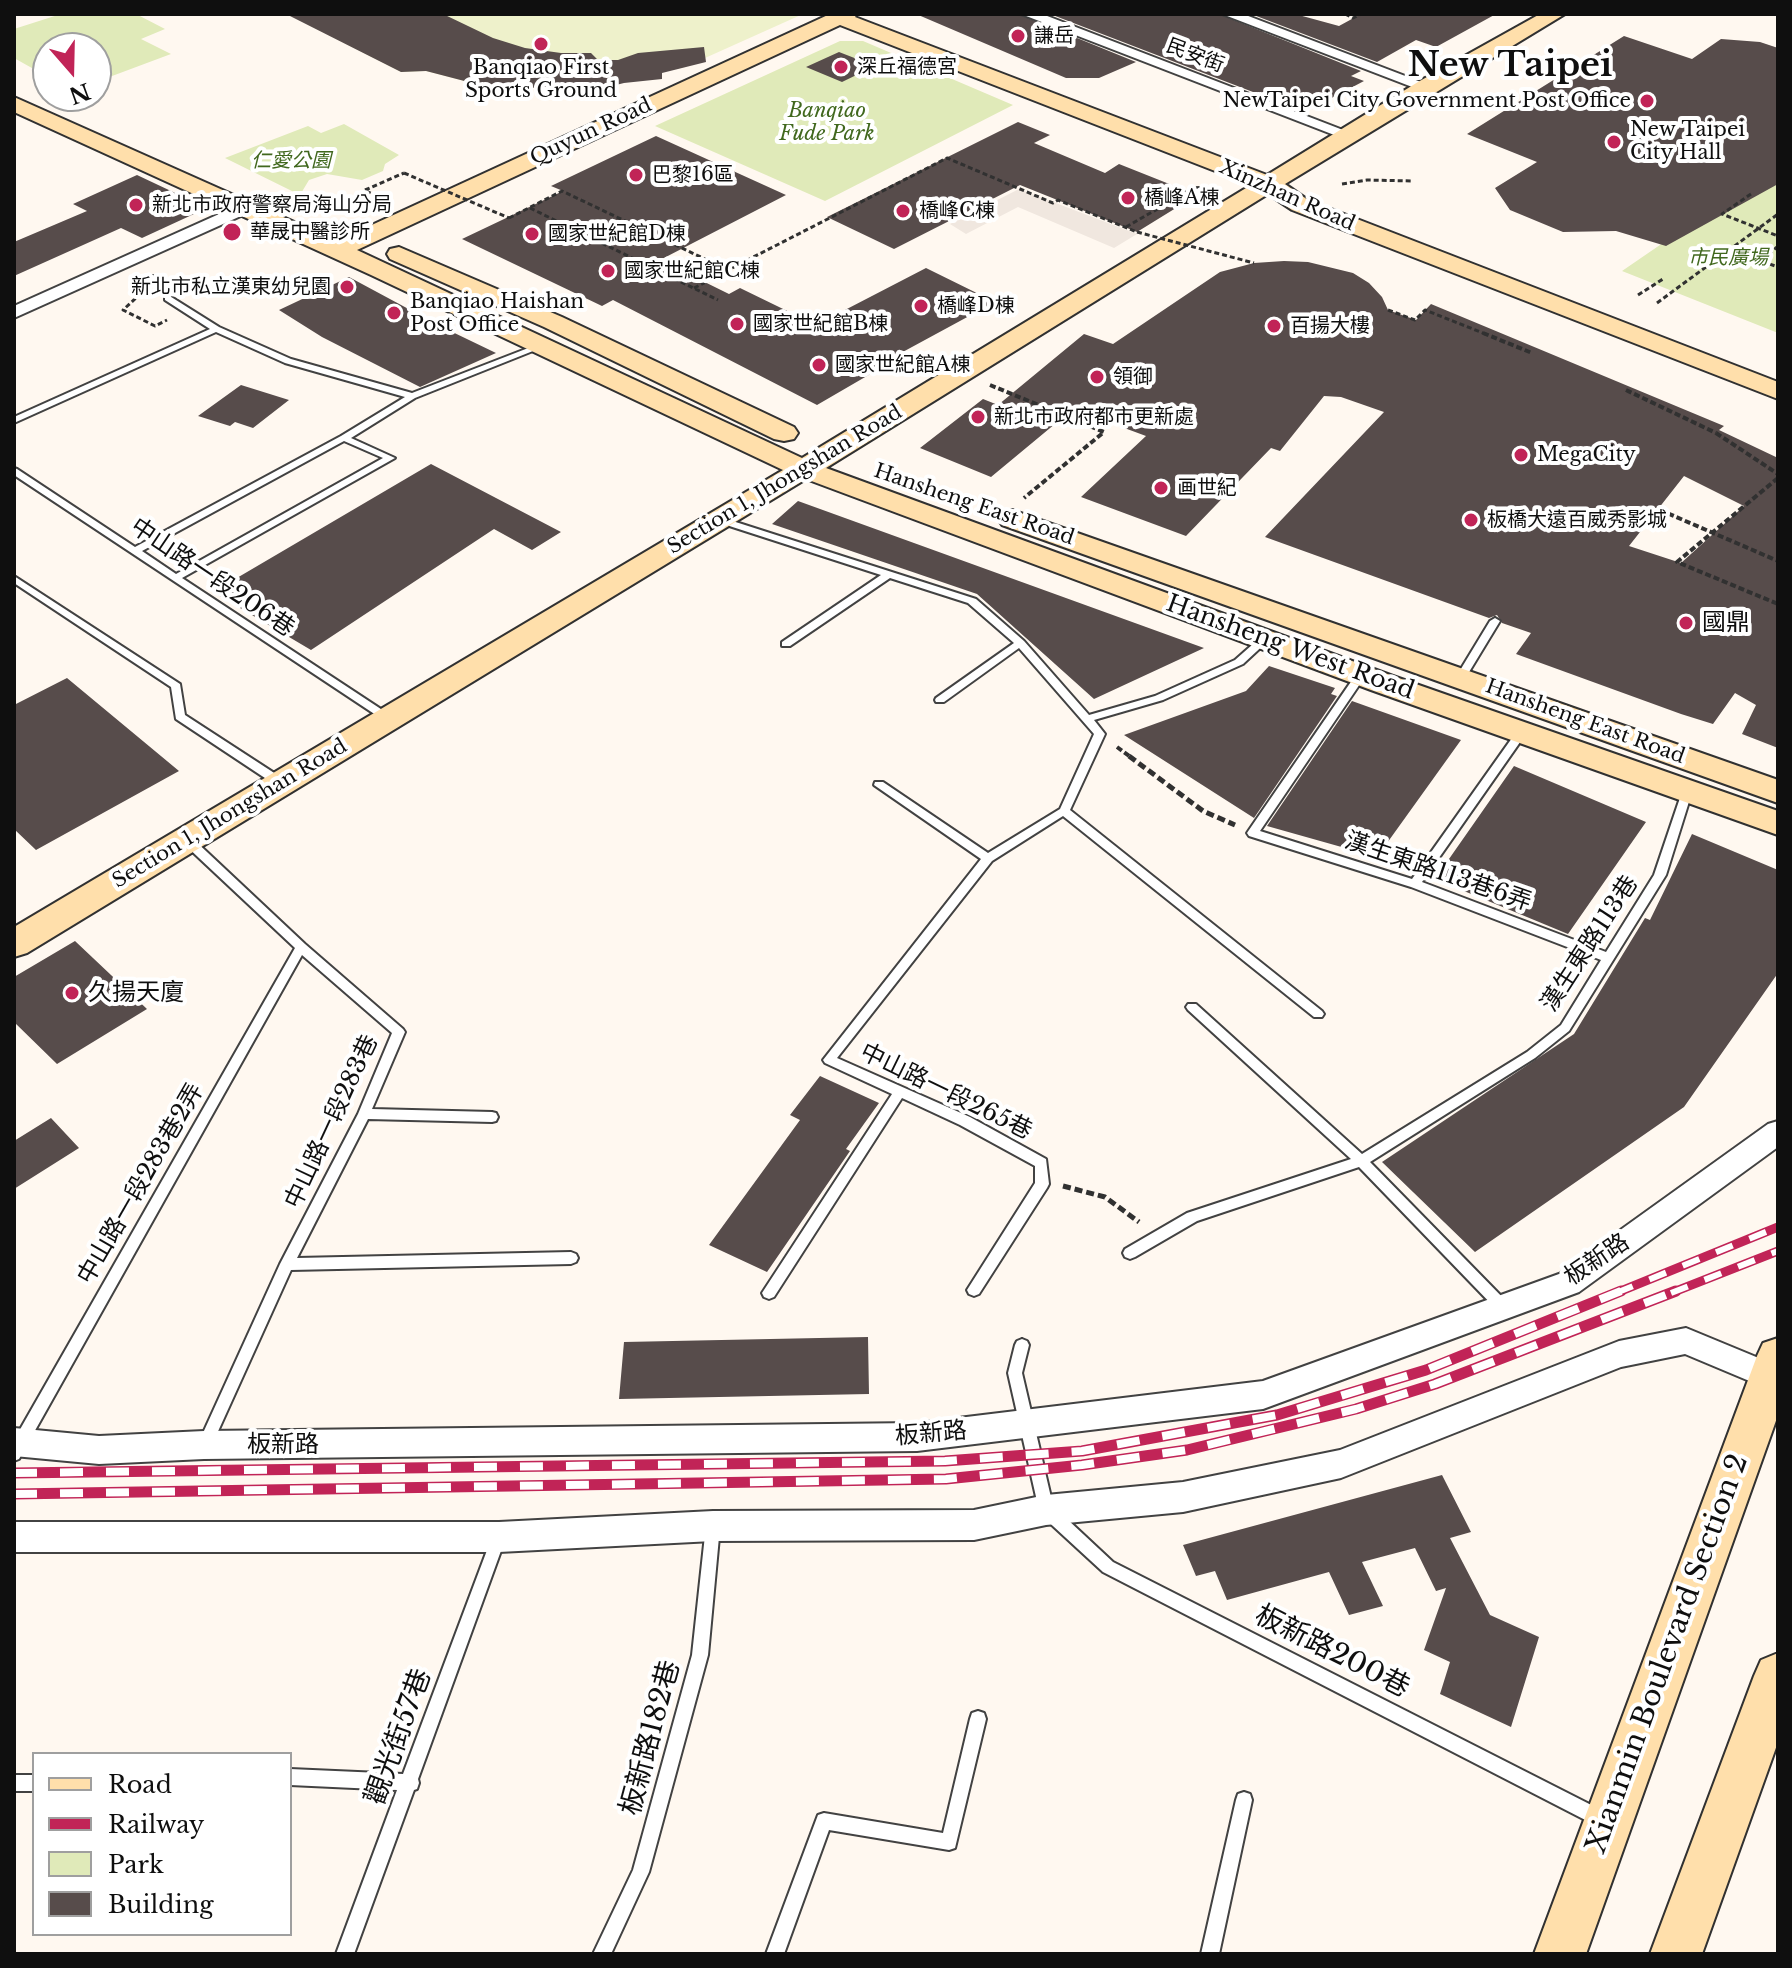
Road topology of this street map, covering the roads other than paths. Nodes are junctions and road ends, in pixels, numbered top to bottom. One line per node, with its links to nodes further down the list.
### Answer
1 (865, 14): 9 (street, Xinzhan Road)
2 (1028, 14): 8 (street, 民安街)
3 (1229, 14): 6 (street)
4 (1555, 14): 6 (street, Section 1, Jhongshan Road)
5 (843, 16): 9 (street, Xinzhan Road); 11 (street, Quyun Road)
6 (1426, 87): 8 (street, Section 1, Jhongshan Road)
7 (15, 88): 10 (street, Hansheng East Road)
8 (1348, 135): 9 (street, Section 1, Jhongshan Road)
9 (1277, 179): 16 (street, Xinzhan Road); 17 (street, Xinzhan Road); 21 (street, Section 1, Jhongshan Road)
10 (256, 204): 11 (street, Hansheng East Road); 13 (street)
11 (347, 245): 15 (street, Hansheng East Road); 21 (street, Hansheng East Road)
12 (168, 298): 14 (lane)
13 (14, 313)
14 (216, 329): 18 (lane); 19 (lane)
15 (539, 347): 18 (lane); 21 (street, Hansheng East Road)
16 (1778, 368)
17 (1778, 391)
18 (412, 396): 20 (lane)
19 (16, 417)
20 (344, 438): 24 (lane); 26 (lane)
21 (816, 461): 23 (street, Section 1, Jhongshan Road); 29 (street, Hansheng West Road); 33 (street, Hansheng East Road)
22 (14, 471): 24 (lane, 中山路一段206巷)
23 (720, 520): 25 (lane); 36 (street, Section 1, Jhongshan Road)
24 (135, 551): 26 (lane, 中山路一段206巷)
25 (889, 574): 30 (lane); 31 (lane)
26 (175, 578): 36 (lane, 中山路一段206巷)
27 (14, 579): 38 (lane)
28 (1495, 621): 33 (lane)
29 (1265, 639): 32 (street, Hansheng West Road); 35 (lane)
30 (1020, 643): 34 (lane); 35 (lane)
31 (786, 644)
32 (1361, 675): 37 (street, Hansheng West Road); 46 (lane, 漢生東路113巷6弄)
33 (1461, 677): 41 (street, Hansheng East Road)
34 (940, 700)
35 (1089, 718): 42 (lane)
36 (389, 719): 38 (street, Section 1, Jhongshan Road)
37 (1521, 733): 40 (street, Hansheng West Road); 46 (lane)
38 (281, 783): 44 (street, Section 1, Jhongshan Road)
39 (879, 785): 45 (lane)
40 (1687, 792): 43 (street, Hansheng West Road); 49 (lane, 漢生東路113巷)
41 (1778, 792)
42 (1064, 811): 45 (lane, 中山路一段265巷); 51 (lane)
43 (1778, 823)
44 (187, 840): 47 (street, Section 1, Jhongshan Road); 48 (lane, 中山路一段283巷)
45 (988, 858): 52 (lane, 中山路一段265巷)
46 (1415, 884): 49 (lane, 漢生東路113巷6弄)
47 (14, 944)
48 (301, 947): 53 (lane, 中山路一段283巷); 67 (lane, 中山路一段283巷2弄)
49 (1607, 957): 56 (lane, 漢生東路113巷)
50 (1192, 1007): 56 (lane)
51 (1318, 1014)
52 (899, 1093): 60 (lane, 中山路一段265巷); 61 (lane)
53 (364, 1114): 54 (lane); 59 (lane, 中山路一段283巷)
54 (492, 1117)
55 (1778, 1132): 62 (street, 板新路)
56 (1361, 1161): 57 (lane, 漢生東路113巷); 62 (lane)
57 (1130, 1253)
58 (571, 1258): 59 (lane)
59 (287, 1264): 66 (lane, 中山路一段283巷)
60 (974, 1290)
61 (769, 1293)
62 (1503, 1307): 65 (street, 板新路)
63 (1022, 1345): 65 (lane)
64 (1775, 1371): 68 (street); 77 (street, Xianmin Boulevard Section 2)
65 (1027, 1424): 66 (street, 板新路); 68 (lane)
66 (204, 1445): 67 (street, 板新路)
67 (15, 1446)
68 (1046, 1510): 69 (street); 77 (lane, 板新路200巷)
69 (713, 1526): 71 (street); 79 (lane, 板新路182巷)
70 (14, 1537): 71 (street)
71 (499, 1537): 75 (lane, 觀光街57巷)
72 (1778, 1676): 83 (street)
73 (978, 1719): 80 (lane)
74 (292, 1777): 75 (lane)
75 (411, 1783): 78 (lane, 觀光街57巷)
76 (1244, 1800): 81 (lane)
77 (1608, 1822): 82 (street, Xianmin Boulevard Section 2)
78 (345, 1954)
79 (602, 1954)
80 (775, 1954)
81 (1210, 1954)
82 (1560, 1954)
83 (1676, 1954)

